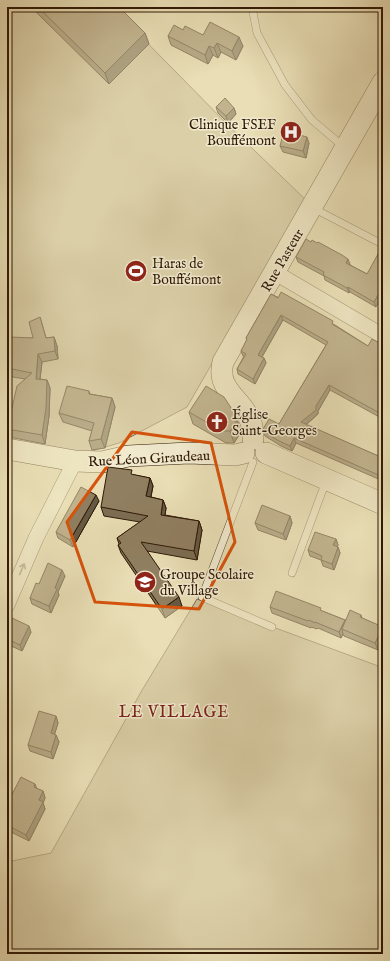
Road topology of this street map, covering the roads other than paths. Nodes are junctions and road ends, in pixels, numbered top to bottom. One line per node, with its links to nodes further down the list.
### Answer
1 (252, 7): 3 (lane)
2 (383, 82): 3 (street, Rue Pasteur)
3 (345, 148): 4 (street, Rue Pasteur)
4 (312, 208): 5 (lane); 6 (street, Rue Pasteur)
5 (382, 244)
6 (274, 272): 7 (street); 9 (street, Rue Pasteur)
7 (383, 336)
8 (7, 449): 10 (street, Rue Léon Giraudeau)
9 (254, 452): 10 (street, Rue Léon Giraudeau); 11 (street); 15 (lane)
10 (75, 461): 14 (street, one-way to 10)
11 (327, 480): 12 (street); 13 (lane)
12 (383, 504)
13 (292, 573)
14 (7, 605)
15 (272, 627)

